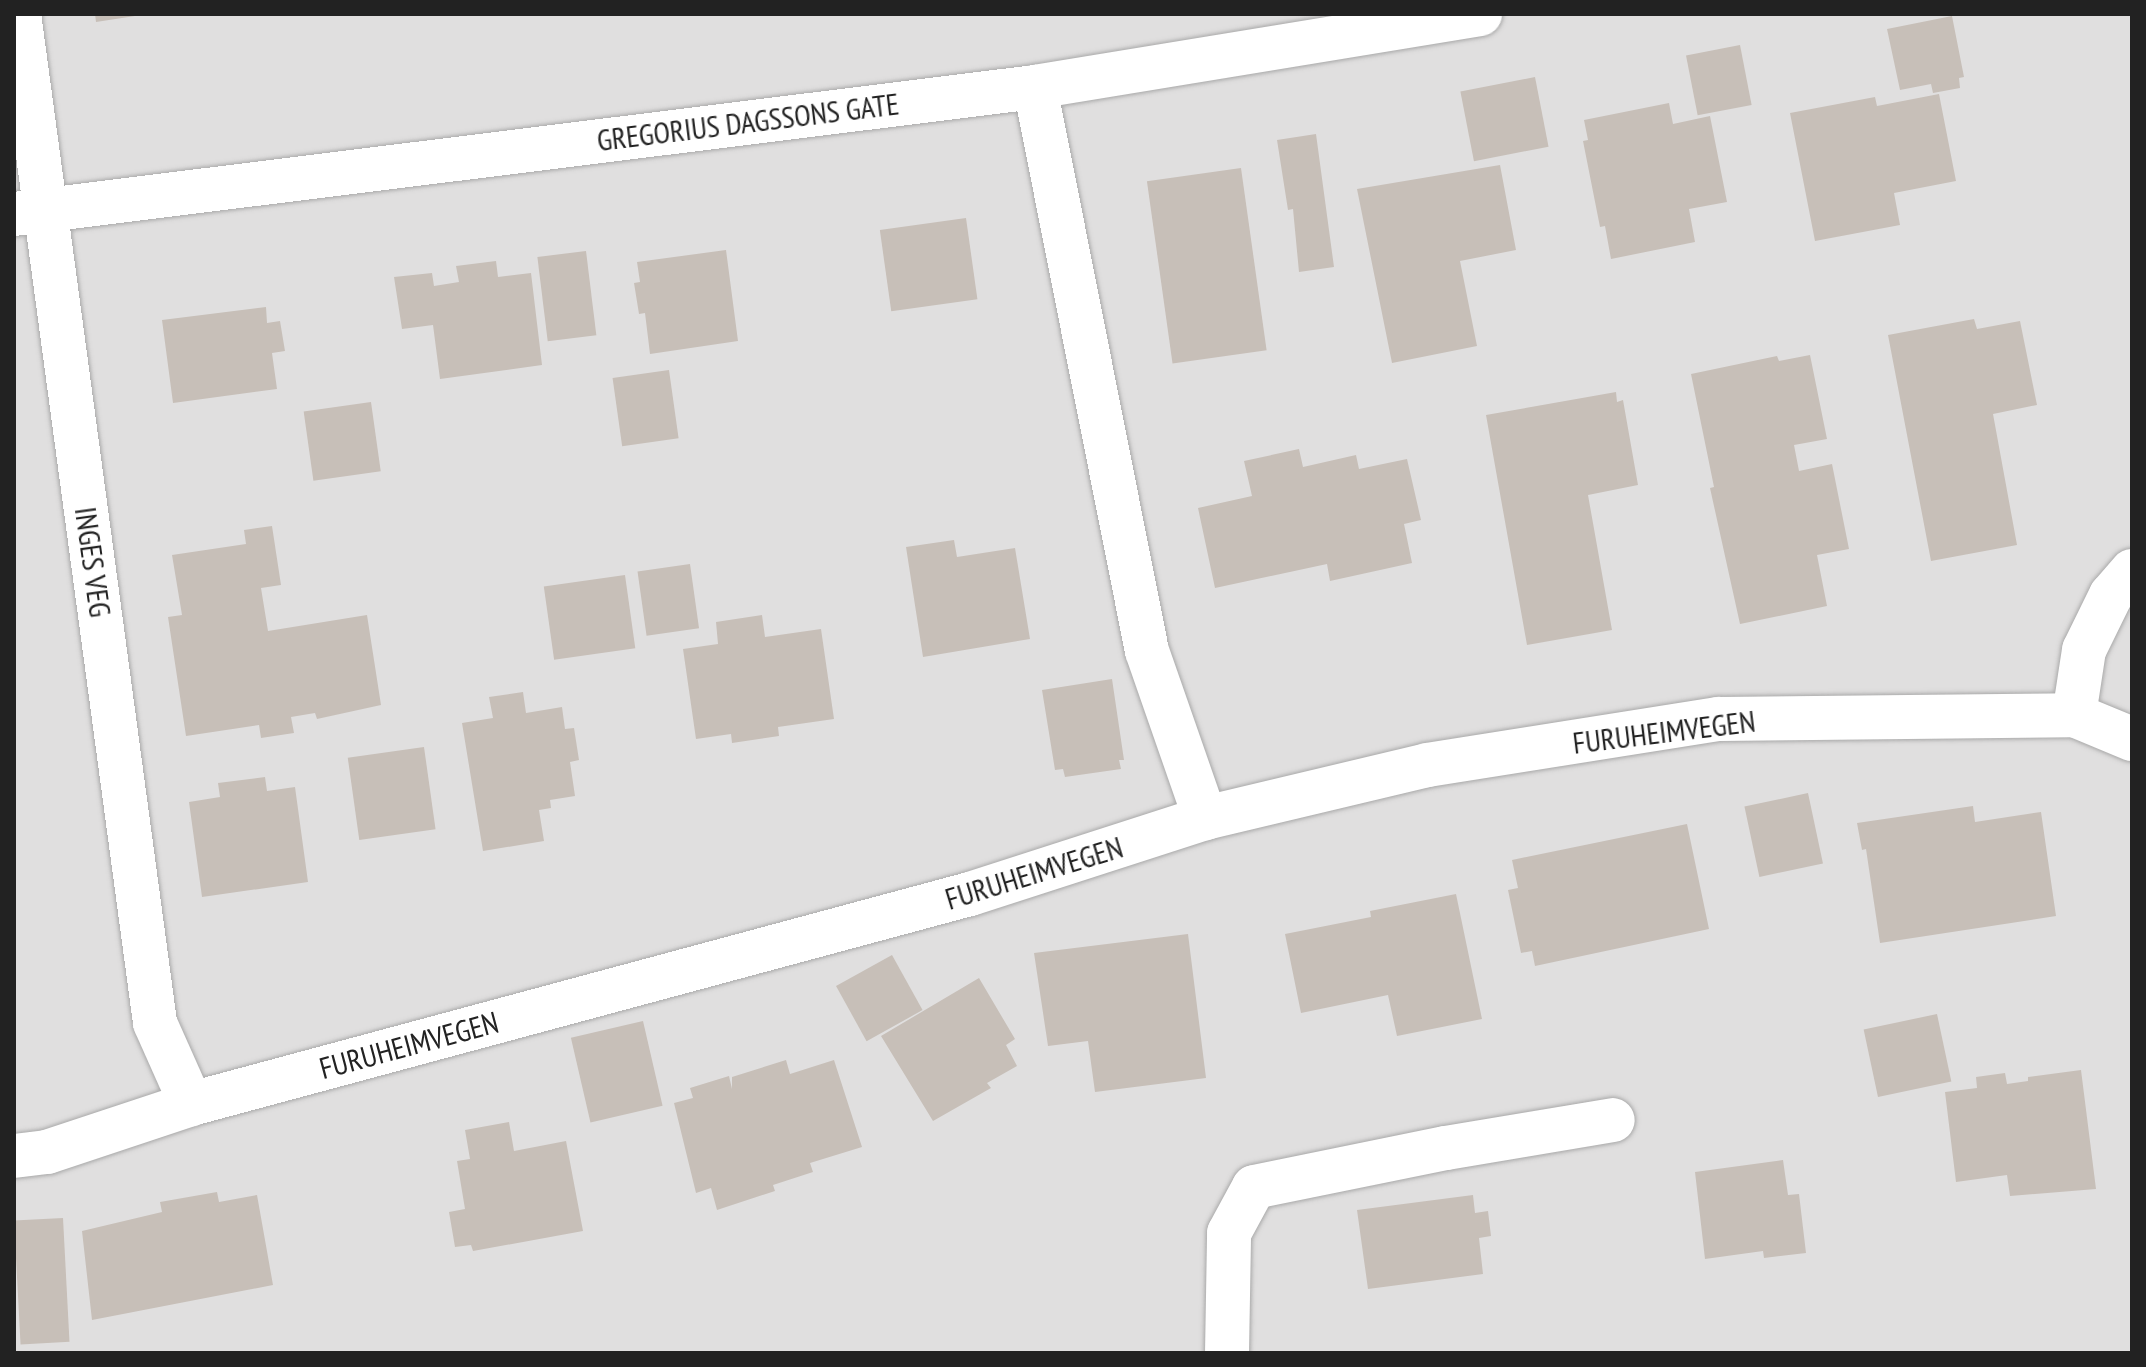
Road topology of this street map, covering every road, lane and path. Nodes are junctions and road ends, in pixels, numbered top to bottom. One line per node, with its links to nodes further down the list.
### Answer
1 (19, 14): 4 (street, INGES VEG)
2 (1480, 14): 3 (street, GREGORIUS DAGSSONS GATE)
3 (1035, 87): 4 (street, GREGORIUS DAGSSONS GATE); 8 (street)
4 (30, 212): 9 (street, INGES VEG)
5 (2132, 571): 6 (street)
6 (2074, 715): 7 (street); 8 (street, FURUHEIMVEGEN)
7 (2132, 739)
8 (1205, 818): 9 (street, FURUHEIMVEGEN)
9 (191, 1104): 11 (street, FURUHEIMVEGEN)
10 (1613, 1120): 12 (street)
11 (14, 1156)
12 (1227, 1353)

